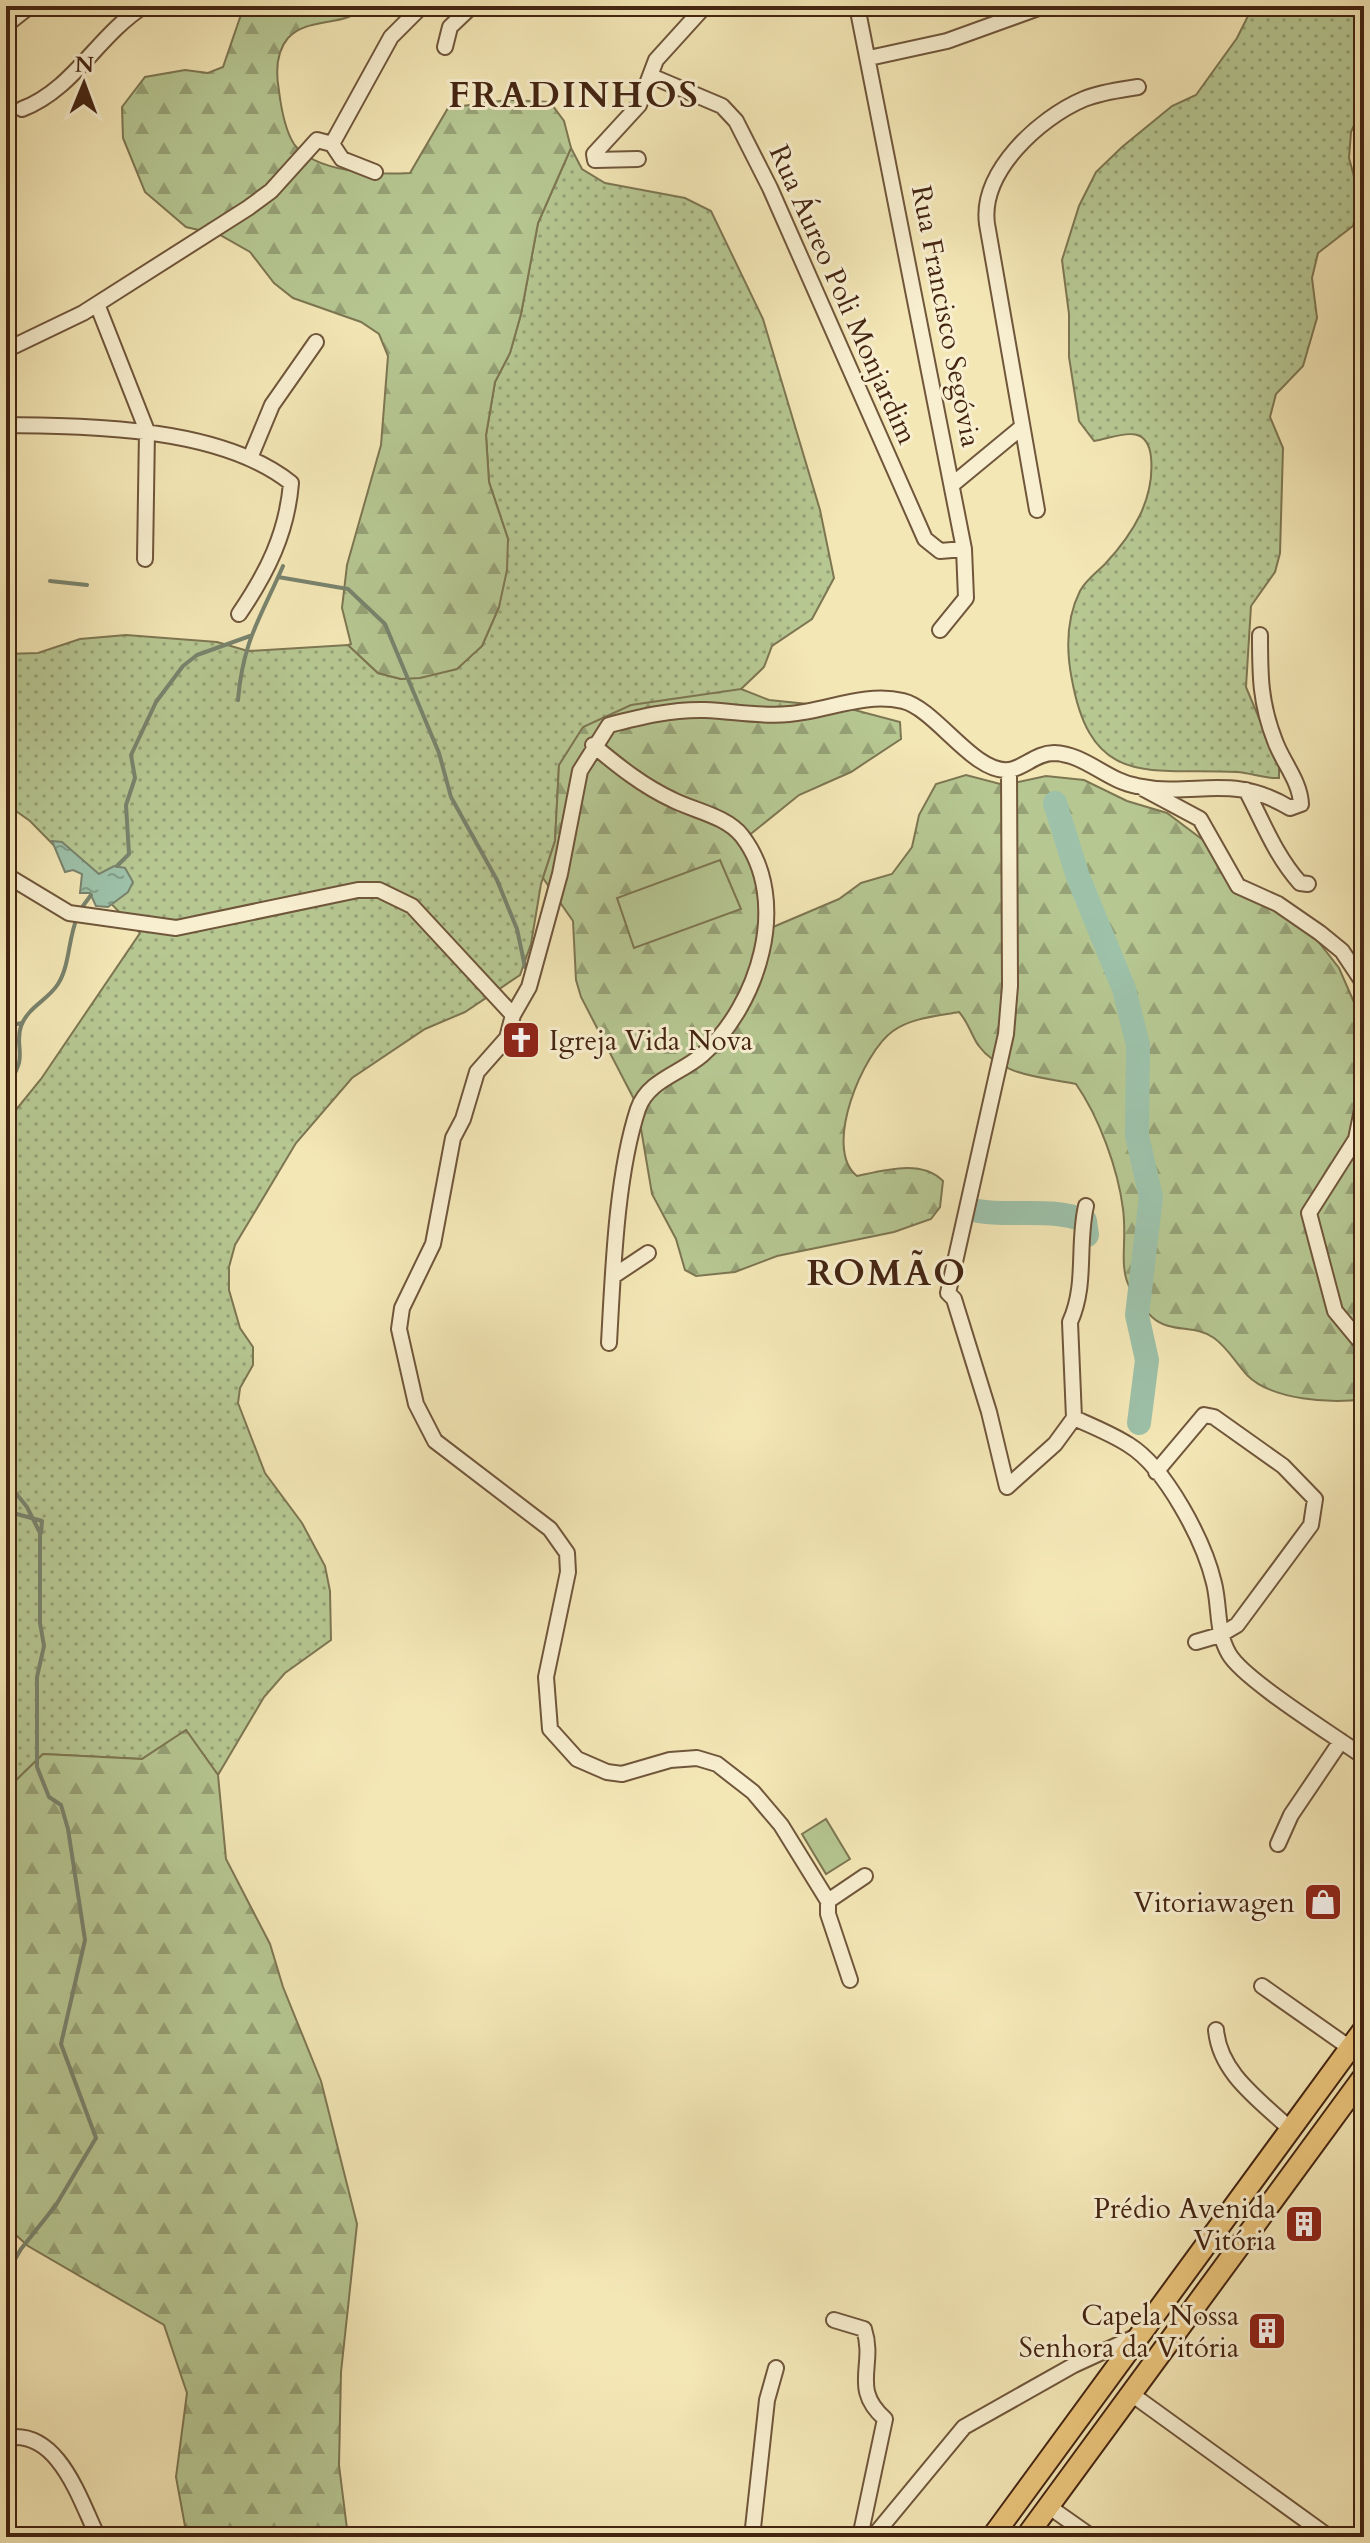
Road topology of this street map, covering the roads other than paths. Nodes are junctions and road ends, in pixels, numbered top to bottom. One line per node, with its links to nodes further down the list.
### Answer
1 (30, 6): 8 (street)
2 (144, 6): 13 (street)
3 (422, 6): 14 (street)
4 (472, 6): 9 (street)
5 (705, 6): 11 (street)
6 (857, 6): 10 (street, Rua Francisco Segóvia)
7 (1044, 6): 10 (street)
8 (6, 25)
9 (445, 47)
10 (869, 58): 24 (street, Rua Francisco Segóvia)
11 (651, 76): 15 (street); 26 (street, Rua Áureo Poli Monjardim)
12 (1138, 87): 21 (street)
13 (22, 109)
14 (332, 144): 16 (street); 17 (street)
15 (638, 159)
16 (375, 172)
17 (97, 304): 19 (street); 22 (street)
18 (316, 342): 23 (street)
19 (6, 350)
20 (6, 425): 22 (street)
21 (1022, 427): 24 (street); 25 (street)
22 (147, 431): 23 (street); 27 (street)
23 (250, 458): 28 (street)
24 (953, 484): 26 (street, Rua Francisco Segóvia)
25 (1037, 510)
26 (964, 549): 29 (street, Rua Francisco Segóvia)
27 (145, 559)
28 (239, 614)
29 (940, 630)
30 (1260, 635): 34 (street)
31 (593, 745): 32 (street); 38 (street); 42 (street)
32 (1009, 770): 33 (street); 45 (street)
33 (1140, 787): 34 (street); 37 (street)
34 (1246, 790): 36 (street)
35 (6, 875): 38 (street)
36 (1308, 884)
37 (1364, 984)
38 (513, 1015): 53 (street)
39 (1364, 1100): 44 (street)
40 (1086, 1206): 45 (street)
41 (648, 1253): 42 (street)
42 (615, 1275): 43 (street)
43 (609, 1343)
44 (1364, 1346)
45 (1074, 1418): 46 (street)
46 (1156, 1472): 47 (street); 47 (street)
47 (1220, 1635): 48 (street); 49 (street)
48 (1196, 1642)
49 (1341, 1741): 50 (street); 51 (street)
50 (1364, 1757)
51 (1278, 1844)
52 (865, 1876): 53 (street)
53 (828, 1901): 54 (street)
54 (850, 1980)
55 (1262, 1986): 58 (street)
56 (1364, 2029): 58 (main road)
57 (1216, 2030): 59 (street)
58 (1357, 2068): 59 (main road); 63 (main road)
59 (1290, 2129): 61 (main road)
60 (834, 2320): 66 (street)
61 (1141, 2334): 67 (street); 70 (main road)
62 (776, 2368): 69 (street)
63 (1130, 2393): 65 (main road); 73 (street)
64 (6, 2438): 68 (street)
65 (1048, 2506): 71 (main road); 72 (street)
66 (860, 2531): 67 (street)
67 (876, 2532)
68 (98, 2537)
69 (752, 2537)
70 (992, 2537)
71 (1026, 2537)
72 (1092, 2537)
73 (1329, 2537)

